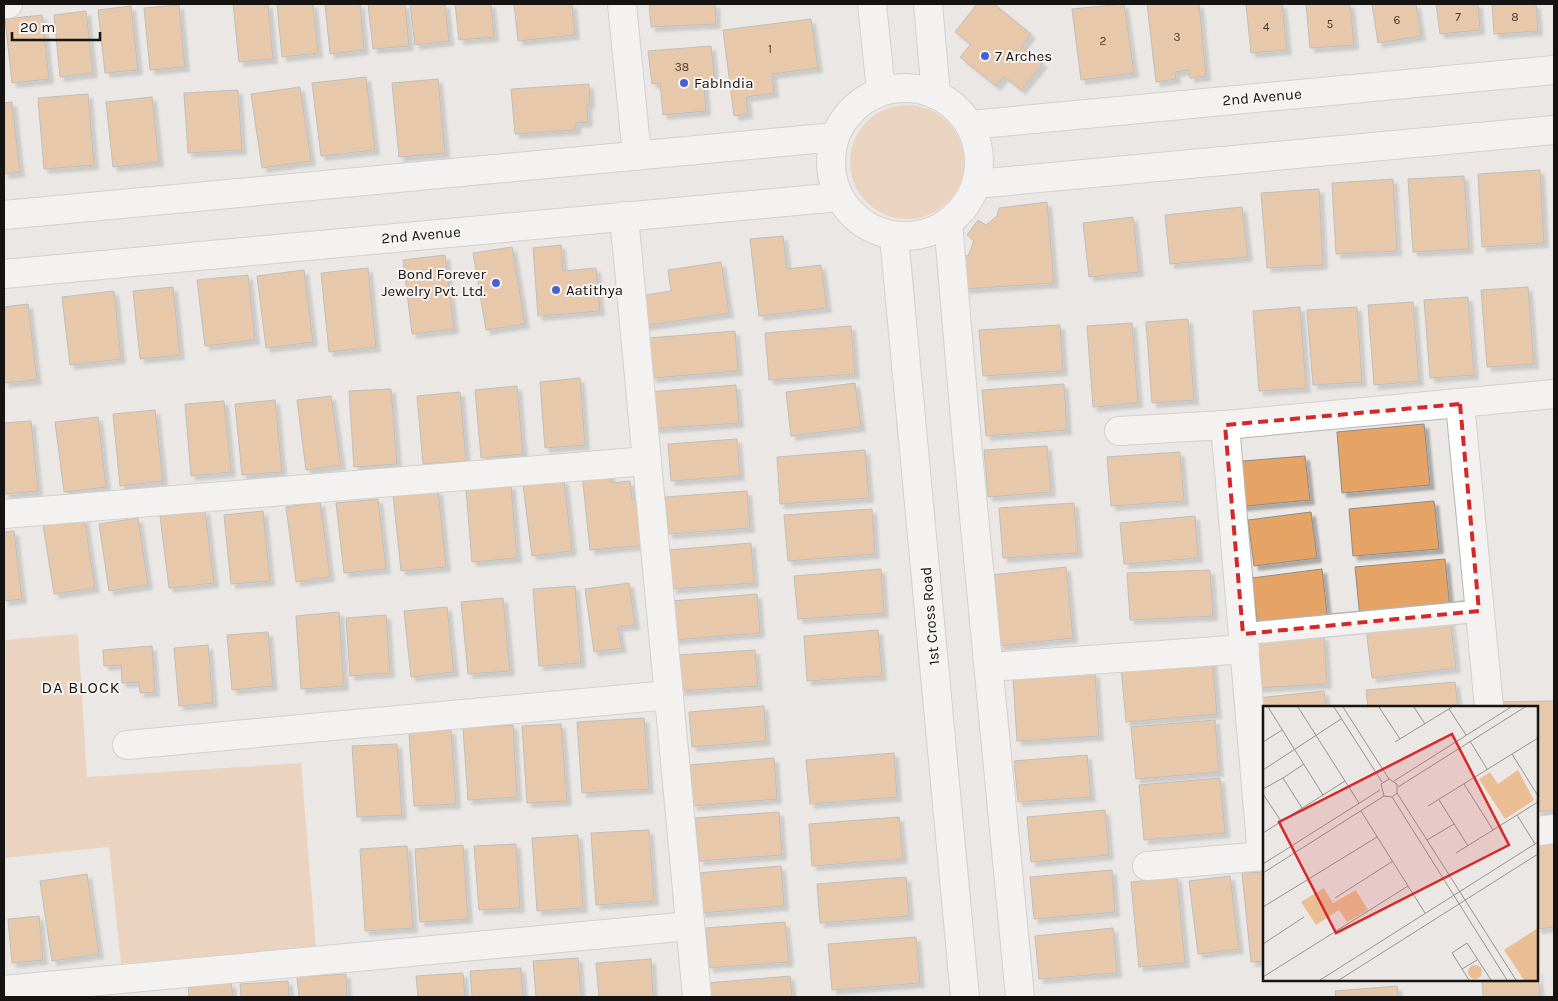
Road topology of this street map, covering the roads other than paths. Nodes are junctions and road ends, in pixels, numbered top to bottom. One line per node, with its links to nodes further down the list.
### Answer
1 (4, 4): 2 (street)
2 (8, 4)
3 (622, 4): 12 (street)
4 (872, 4): 7 (street)
5 (928, 4): 8 (street)
6 (1554, 70): 9 (street, 2nd Avenue)
7 (880, 92): 8 (street); 11 (street)
8 (936, 95): 9 (street)
9 (970, 125): 13 (street)
10 (1554, 130): 13 (street)
11 (834, 137): 12 (street); 14 (street)
12 (637, 156): 15 (street)
13 (976, 184): 17 (street)
14 (839, 197): 16 (street, 2nd Avenue); 18 (street)
15 (4, 215)
16 (624, 216): 19 (street, 2nd Avenue); 24 (street)
17 (948, 222): 18 (street); 28 (street)
18 (894, 236): 39 (street, 1st Cross Road)
19 (4, 274)
20 (1554, 394): 21 (street)
21 (1460, 404): 22 (street); 26 (street)
22 (1225, 425): 23 (street); 27 (street)
23 (1119, 431)
24 (647, 461): 25 (street); 29 (street)
25 (4, 514)
26 (1479, 611): 27 (street); 30 (street)
27 (1244, 641): 28 (street); 34 (street)
28 (989, 667): 40 (street)
29 (669, 695): 31 (street); 36 (street)
30 (1488, 706)
31 (127, 745)
32 (1554, 829): 33 (street)
33 (1538, 831)
34 (1263, 856): 35 (street)
35 (1147, 866)
36 (690, 926): 37 (street); 38 (street)
37 (4, 990)
38 (697, 997)
39 (965, 997)
40 (1020, 997)

